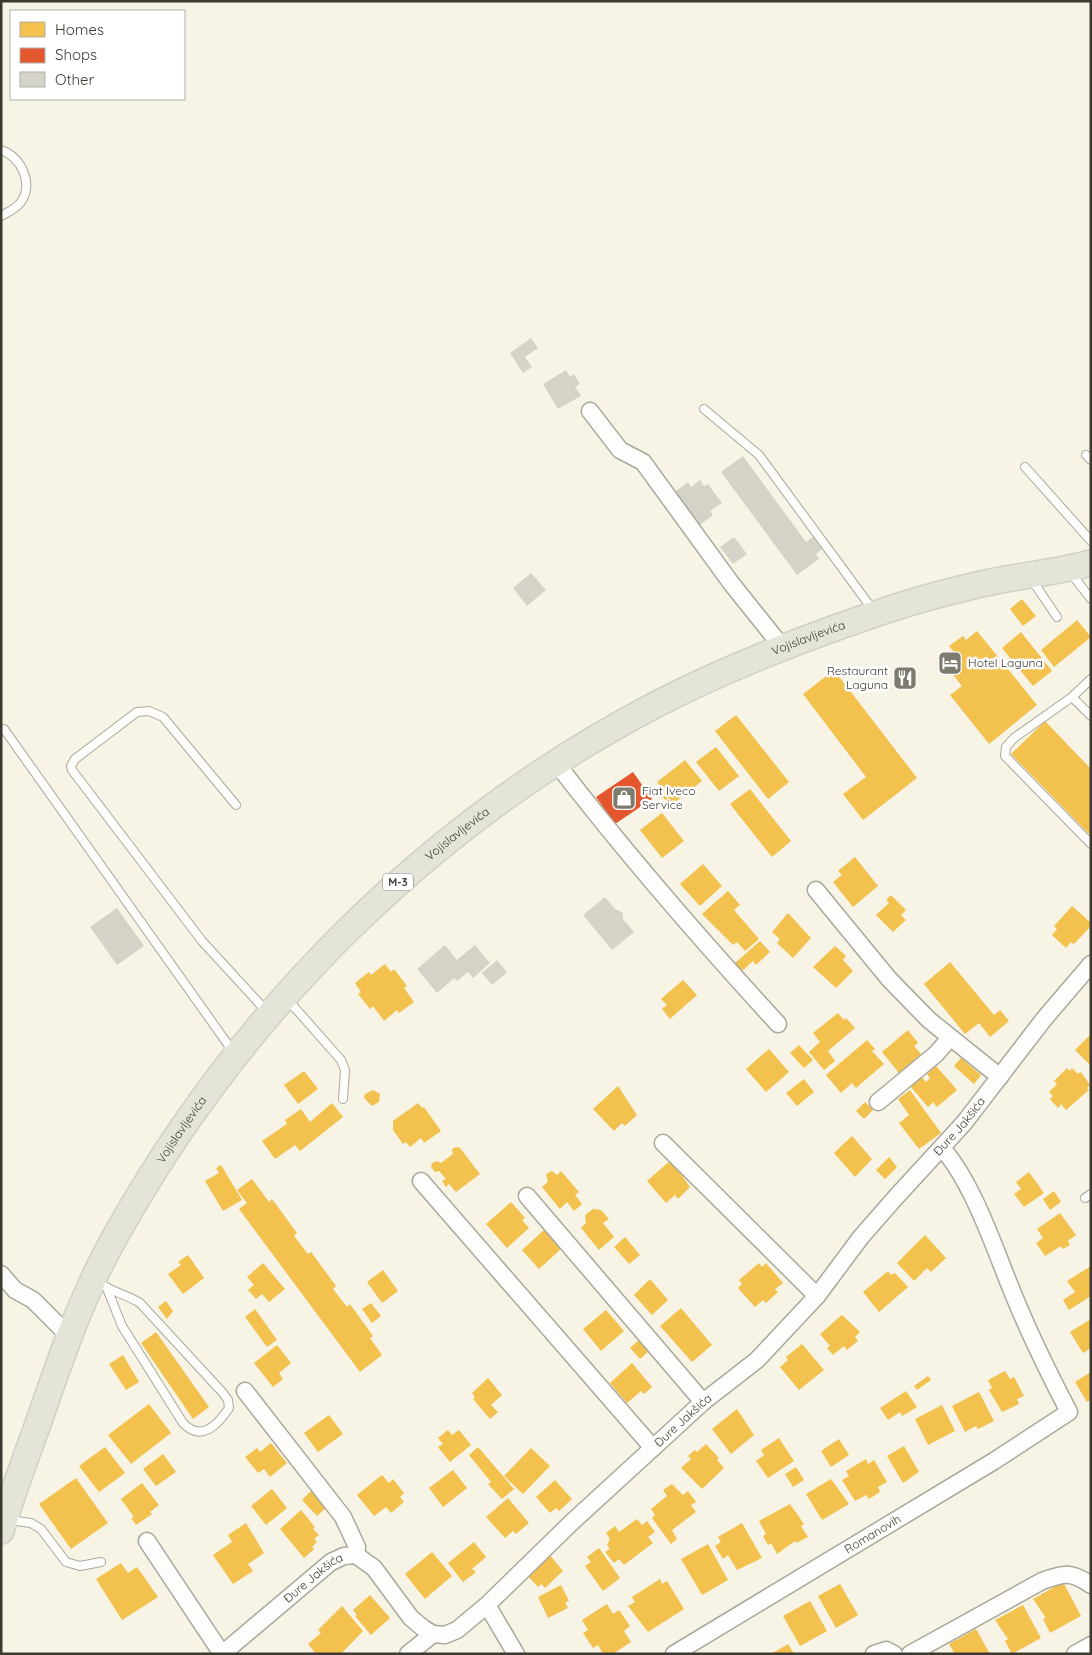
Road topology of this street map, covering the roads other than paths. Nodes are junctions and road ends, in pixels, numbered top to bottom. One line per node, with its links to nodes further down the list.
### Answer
1 (1, 150): 2 (lane)
2 (1, 216)
3 (704, 410): 10 (lane)
4 (590, 412): 12 (street)
5 (1025, 467): 6 (lane)
6 (1091, 541)
7 (1079, 566): 8 (main road, Vojislavljevića / M-3); 9 (lane)
8 (1030, 576): 10 (main road, Vojislavljevića / M-3); 11 (lane)
9 (1091, 599)
10 (876, 613): 12 (main road, Vojislavljevića / M-3)
11 (1056, 617)
12 (783, 648): 17 (main road, Vojislavljevića / M-3)
13 (1091, 679): 14 (lane)
14 (1072, 697): 15 (lane); 19 (lane)
15 (1091, 716)
16 (4, 729): 25 (lane)
17 (557, 764): 22 (main road, Vojislavljevića / M-3); 23 (street)
18 (236, 805): 22 (lane)
19 (1091, 844)
20 (816, 890): 24 (street)
21 (1091, 964): 26 (street, Đure Jakšića)
22 (277, 1005): 25 (main road, Vojislavljevića / M-3); 27 (lane)
23 (778, 1024)
24 (950, 1038): 26 (street); 28 (street)
25 (236, 1056): 34 (main road, Vojislavljevića / M-3)
26 (1000, 1077): 30 (street, Đure Jakšića)
27 (343, 1099)
28 (878, 1102)
29 (663, 1143): 35 (street)
30 (942, 1148): 35 (street, Đure Jakšića); 51 (street, Romanovih)
31 (421, 1181): 39 (street)
32 (527, 1196): 38 (street)
33 (1, 1274): 36 (street)
34 (101, 1285): 34 (lane); 36 (main road, Vojislavljevića / M-3)
35 (817, 1296): 38 (street, Đure Jakšića)
36 (68, 1335): 40 (main road, Vojislavljevića / M-3)
37 (245, 1391): 42 (street)
38 (703, 1402): 39 (street, Đure Jakšića)
39 (653, 1448): 45 (street, Đure Jakšića)
40 (3, 1525): 43 (lane)
41 (147, 1541): 48 (street)
42 (356, 1555): 46 (street, Đure Jakšića); 48 (street, Đure Jakšića)
43 (101, 1562)
44 (1091, 1586): 54 (street)
45 (487, 1606): 46 (street, Đure Jakšića); 50 (street)
46 (433, 1634): 49 (street)
47 (1091, 1645): 55 (street)
48 (222, 1654)
49 (408, 1654)
50 (516, 1654)
51 (674, 1654)
52 (874, 1654): 53 (street)
53 (894, 1654)
54 (910, 1654)
55 (1075, 1654)

